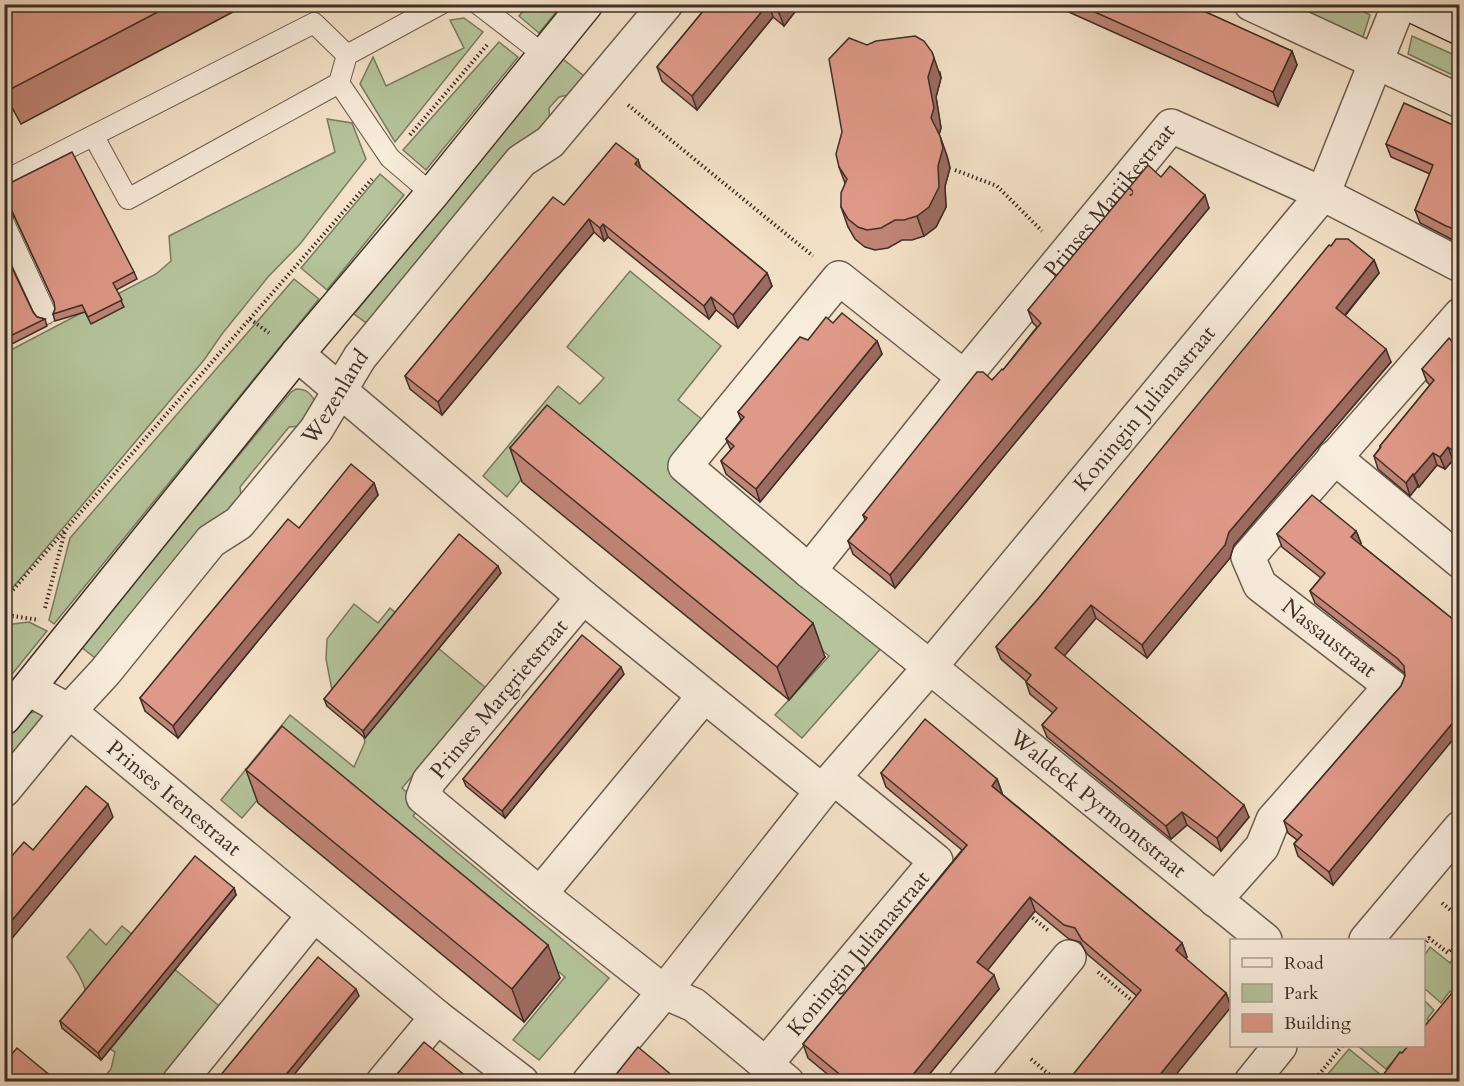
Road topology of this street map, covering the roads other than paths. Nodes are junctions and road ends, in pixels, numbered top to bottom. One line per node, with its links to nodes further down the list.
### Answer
1 (441, 4): 9 (lane)
2 (478, 4): 10 (lane)
3 (586, 4): 10 (street)
4 (666, 4): 24 (street, Wezenland)
5 (1251, 4): 11 (street)
6 (1399, 4): 11 (street, Koningin Julianastraat)
7 (1409, 4): 8 (street)
8 (1460, 28)
9 (347, 55): 12 (lane); 14 (lane)
10 (544, 55): 16 (street)
11 (1375, 63): 13 (street); 17 (street, Koningin Julianastraat)
12 (339, 83): 14 (lane); 16 (lane)
13 (1460, 101)
14 (94, 136): 15 (lane)
15 (4, 181)
16 (432, 194): 22 (street)
17 (1323, 194): 19 (street); 23 (street, Prinses Marijkestraat); 29 (street, Koningin Julianastraat)
18 (4, 223): 20 (lane)
19 (1460, 264)
20 (46, 314)
21 (1460, 315): 25 (street, Nassaustraat)
22 (297, 354): 24 (street, Prinses Margrietstraat); 30 (street)
23 (964, 377): 27 (street, Prinses Marijkestraat); 27 (street)
24 (339, 391): 28 (street, Prinses Margrietstraat); 32 (street, Wezenland)
25 (1334, 457): 26 (street); 38 (street, Nassaustraat)
26 (1460, 561)
27 (809, 571): 29 (street)
28 (583, 597): 31 (street, Prinses Margrietstraat); 37 (street, Prinses Margrietstraat)
29 (930, 667): 34 (street, Koningin Julianastraat); 38 (street, Waldeck Pyrmontstraat)
30 (29, 689): 32 (street, Prinses Irenestraat); 33 (street)
31 (704, 696): 34 (street, Prinses Margrietstraat); 37 (street)
32 (69, 711): 35 (street, Wezenland); 39 (street, Prinses Irenestraat)
33 (4, 718)
34 (828, 784): 43 (street, Koningin Julianastraat); 46 (street, Koningin Julianastraat)
35 (4, 790)
36 (1460, 828): 41 (street)
37 (540, 894): 43 (street, Prinses Margrietstraat)
38 (1215, 900): 40 (street, Waldeck Pyrmontstraat)
39 (314, 915): 44 (street, Prinses Irenestraat); 47 (street)
40 (1264, 939)
41 (1367, 939)
42 (1069, 957): 51 (street)
43 (664, 992): 46 (street, Prinses Margrietstraat); 50 (street, Koningin Julianastraat)
44 (437, 1017): 48 (street); 49 (street, Prinses Irenestraat)
45 (1279, 1047): 52 (street)
46 (776, 1073)
47 (179, 1082)
48 (383, 1082)
49 (522, 1082)
50 (589, 1082)
51 (964, 1082)
52 (1251, 1082)

